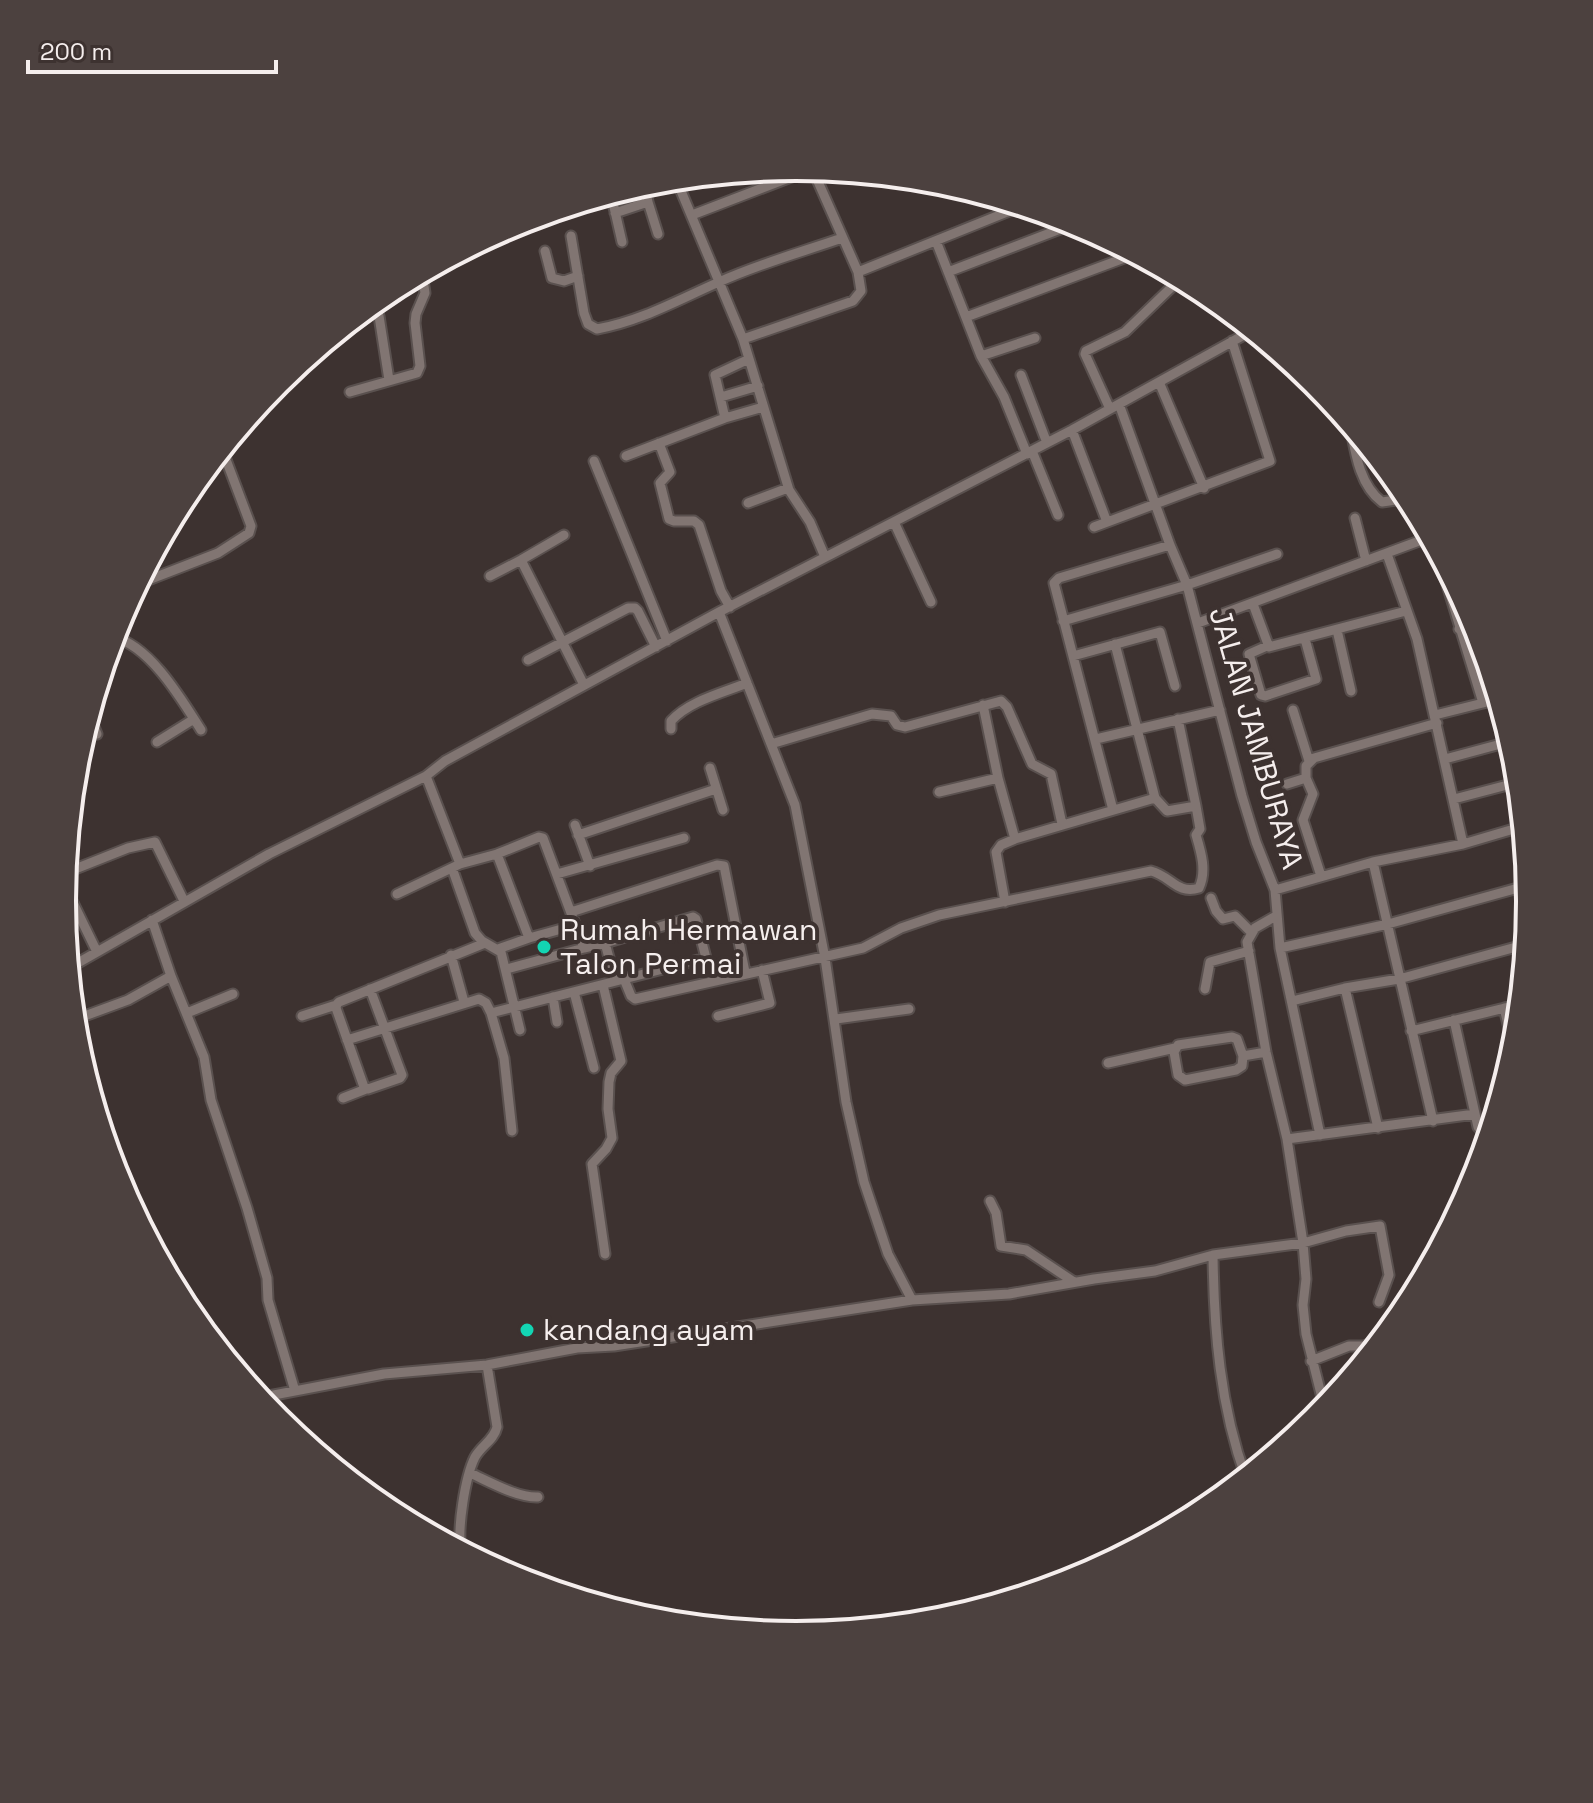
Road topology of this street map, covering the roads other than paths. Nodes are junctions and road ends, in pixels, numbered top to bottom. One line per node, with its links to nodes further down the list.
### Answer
1 (779, 182): 9 (street)
2 (818, 182): 13 (street)
3 (681, 191): 9 (street)
4 (647, 197): 11 (street)
5 (635, 200): 7 (street)
6 (613, 205): 7 (street)
7 (615, 213): 15 (street)
8 (1006, 213): 14 (street)
9 (692, 215): 21 (street)
10 (1057, 230): 19 (street)
11 (658, 234)
12 (571, 236): 20 (street)
13 (842, 238): 18 (street); 21 (street)
14 (936, 241): 18 (street); 19 (street)
15 (622, 242)
16 (545, 251): 20 (street)
17 (1122, 259): 25 (street)
18 (858, 272): 28 (street)
19 (948, 272): 25 (street)
20 (578, 276): 21 (street)
21 (720, 282): 28 (street)
22 (424, 285): 33 (street)
23 (1172, 287): 38 (street, JALAN JAMBURAYA)
24 (379, 316): 33 (street)
25 (966, 317): 30 (street)
26 (1242, 336): 29 (street)
27 (1035, 338): 30 (street)
28 (743, 339): 31 (street)
29 (1232, 341): 34 (street); 50 (street)
30 (981, 356): 45 (street)
31 (749, 359): 35 (street); 37 (street)
32 (1021, 375): 43 (street)
33 (389, 380): 36 (street)
34 (1159, 382): 38 (street); 50 (street)
35 (758, 386): 37 (street); 39 (street)
36 (350, 392)
37 (721, 397): 40 (street)
38 (1114, 406): 41 (street); 53 (street, JALAN JAMBURAYA)
39 (763, 407): 40 (street); 49 (street)
40 (725, 418): 42 (street)
41 (1072, 430): 43 (street); 57 (street)
42 (659, 443): 46 (street); 73 (street)
43 (1047, 443): 45 (street)
44 (1355, 447): 51 (street)
45 (1030, 453): 54 (street); 56 (street)
46 (626, 456)
47 (227, 461): 68 (street)
48 (594, 461): 84 (street)
49 (788, 488): 52 (street); 64 (street)
50 (1204, 488): 53 (street)
51 (1395, 500)
52 (748, 503)
53 (1156, 505): 57 (street); 61 (street, JALAN JAMBURAYA)
54 (1058, 515)
55 (1355, 518): 66 (street)
56 (894, 522): 64 (street); 71 (street)
57 (1107, 522): 58 (street)
58 (1094, 527)
59 (564, 535): 65 (street)
60 (1420, 541): 63 (street)
61 (1170, 545): 69 (street, JALAN JAMBURAYA); 76 (street)
62 (1277, 554): 69 (street)
63 (1387, 554): 66 (street); 74 (street)
64 (825, 557): 73 (street)
65 (521, 560): 67 (street); 83 (street)
66 (1366, 561): 72 (street)
67 (490, 576)
68 (153, 578)
69 (1187, 585): 76 (street); 77 (street, JALAN JAMBURAYA)
70 (1451, 601): 79 (street)
71 (931, 602)
72 (1253, 604): 77 (street); 86 (street)
73 (730, 607): 75 (street)
74 (1406, 611): 80 (street); 101 (street)
75 (719, 612): 84 (street); 90 (street)
76 (1063, 621): 88 (street)
77 (1198, 623): 97 (street, JALAN JAMBURAYA)
78 (1463, 628): 79 (street)
79 (1459, 629): 95 (street)
80 (1337, 630): 81 (street); 93 (street)
81 (1305, 639): 86 (street); 86 (street)
82 (126, 640): 99 (street)
83 (563, 641): 87 (street); 89 (street); 91 (street)
84 (667, 641): 87 (street)
85 (1115, 644): 88 (street); 92 (street); 104 (street)
86 (1267, 646)
87 (656, 647): 91 (street)
88 (1073, 656): 105 (street)
89 (528, 660)
90 (747, 683): 102 (street); 107 (street)
91 (584, 685): 112 (street)
92 (1175, 686)
93 (1351, 691)
94 (1488, 702): 95 (street)
95 (1483, 703): 101 (street)
96 (983, 705): 107 (street); 113 (street); 124 (street)
97 (1220, 710): 100 (street); 137 (street, JALAN JAMBURAYA)
98 (1293, 710): 110 (street)
99 (194, 719): 103 (street); 106 (street)
100 (1178, 719): 104 (street); 121 (street)
101 (1436, 719): 109 (street); 110 (street)
102 (671, 729)
103 (201, 730)
104 (1137, 730): 105 (street); 119 (street)
105 (1096, 739): 123 (street)
106 (157, 742)
107 (771, 744): 159 (street)
108 (1499, 744): 109 (street)
109 (1445, 759): 120 (street)
110 (1309, 761): 114 (street)
111 (710, 768): 117 (street)
112 (426, 776): 131 (street); 140 (street)
113 (998, 778): 118 (street); 127 (street)
114 (1306, 778): 115 (street); 135 (street)
115 (1287, 784)
116 (1507, 785): 120 (street)
117 (716, 789): 122 (street); 132 (street)
118 (939, 792)
119 (1155, 798): 121 (street); 123 (street)
120 (1454, 799): 128 (street)
121 (1196, 806): 141 (street)
122 (723, 810)
123 (1113, 810): 124 (street)
124 (1062, 824): 127 (street)
125 (1513, 829): 128 (street, JALAN JAMBURAYA)
126 (684, 838): 132 (street)
127 (1015, 839): 141 (street)
128 (1463, 844): 130 (street, JALAN JAMBURAYA)
129 (497, 854): 131 (street); 134 (street); 149 (street)
130 (1373, 862): 135 (street, JALAN JAMBURAYA); 146 (street)
131 (456, 866): 138 (street); 150 (street)
132 (590, 866): 134 (street)
133 (77, 868): 140 (street)
134 (557, 874): 143 (street)
135 (1324, 875): 137 (street, JALAN JAMBURAYA)
136 (1516, 888): 146 (street)
137 (1275, 890): 144 (street)
138 (397, 894)
139 (1211, 898): 148 (street)
140 (184, 901): 145 (street)
141 (1005, 902): 159 (street)
142 (76, 911): 157 (street)
143 (571, 912): 147 (street); 163 (street)
144 (1276, 916): 148 (street); 154 (street)
145 (152, 920): 157 (street); 164 (street)
146 (1388, 924): 154 (street); 165 (street)
147 (576, 925): 149 (street); 153 (street)
148 (1251, 932): 156 (street)
149 (529, 938): 155 (street)
150 (485, 943): 155 (street); 158 (street)
151 (605, 943): 153 (street); 166 (street); 166 (street)
152 (1515, 947): 165 (street)
153 (584, 948): 161 (street)
154 (1280, 948): 174 (street)
155 (498, 949): 161 (street)
156 (1249, 951): 170 (street); 195 (street)
157 (97, 952): 160 (street)
158 (451, 955): 169 (street); 175 (street)
159 (825, 958): 162 (street); 186 (street)
160 (79, 962)
161 (507, 969): 177 (street)
162 (762, 970): 163 (street); 185 (street)
163 (745, 972): 166 (street)
164 (171, 976): 181 (street); 183 (street)
165 (1399, 979): 168 (street); 192 (street)
166 (620, 980): 167 (street)
167 (603, 985): 171 (street); 210 (street)
168 (1345, 988): 174 (street); 203 (street)
169 (370, 989): 176 (street); 190 (street)
170 (1205, 989)
171 (574, 992): 173 (street); 198 (street)
172 (233, 994): 181 (street)
173 (553, 997): 177 (street); 189 (street)
174 (1292, 1001): 206 (street)
175 (464, 1002): 182 (street); 190 (street)
176 (336, 1005): 184 (street); 193 (street)
177 (514, 1006): 182 (street); 191 (street)
178 (1509, 1007): 179 (street)
179 (1504, 1008): 187 (street); 188 (street)
180 (909, 1009): 186 (street)
181 (187, 1013): 218 (street)
182 (491, 1013): 205 (street)
183 (85, 1016)
184 (302, 1016)
185 (718, 1016)
186 (836, 1019): 213 (street)
187 (1454, 1020): 192 (street); 201 (street)
188 (1507, 1020)
189 (557, 1022)
190 (385, 1027): 193 (street); 199 (street)
191 (520, 1030)
192 (1411, 1031): 202 (street)
193 (347, 1040): 199 (street)
194 (1175, 1048): 196 (street); 196 (street); 197 (street)
195 (1266, 1052): 196 (street); 207 (street)
196 (1243, 1056)
197 (1108, 1063)
198 (594, 1068)
199 (366, 1089): 200 (street)
200 (343, 1098)
201 (1475, 1114): 202 (street); 204 (street)
202 (1433, 1121): 203 (street)
203 (1378, 1128): 206 (street)
204 (1480, 1129)
205 (512, 1131)
206 (1320, 1135): 207 (street)
207 (1287, 1139): 209 (street)
208 (990, 1201): 212 (street)
209 (1303, 1243): 211 (street); 214 (street); 216 (street)
210 (605, 1254)
211 (1213, 1255): 212 (street); 221 (street)
212 (1074, 1282): 213 (street)
213 (912, 1300): 217 (street)
214 (1379, 1302)
215 (1363, 1346): 216 (street)
216 (1311, 1361): 220 (street)
217 (487, 1365): 218 (street); 222 (street)
218 (295, 1391): 219 (street)
219 (272, 1395)
220 (1321, 1395)
221 (1242, 1467)
222 (470, 1473): 223 (street); 224 (street)
223 (538, 1497)
224 (460, 1538)

